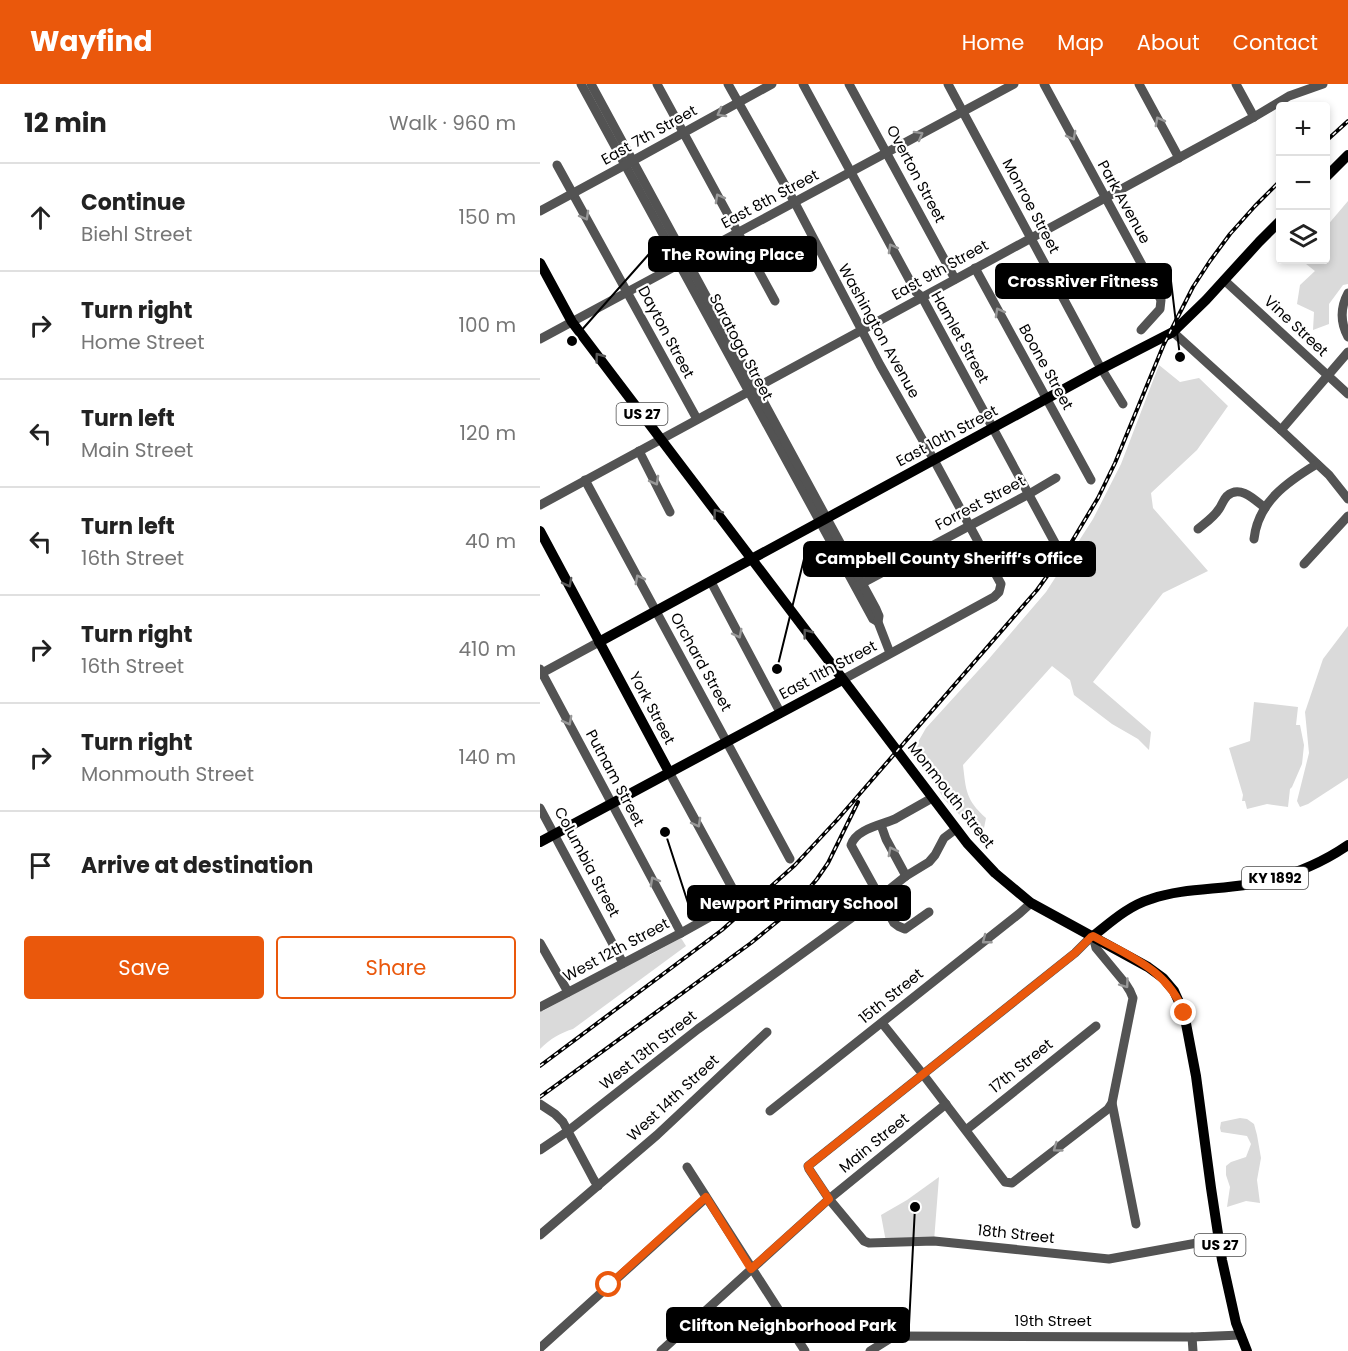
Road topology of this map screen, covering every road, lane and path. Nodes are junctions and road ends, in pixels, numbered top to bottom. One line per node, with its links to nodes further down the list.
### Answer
1 (581, 84): 21 (street, Saratoga Street)
2 (591, 84): 21 (street, Saratoga Street)
3 (657, 84): 17 (street)
4 (728, 84): 14 (street, Washington Avenue)
5 (772, 84): 14 (street, East 7th Street)
6 (803, 84): 23 (street, Hamlet Street)
7 (849, 84): 18 (street, Overton Street)
8 (948, 84): 15 (street, Monroe Street)
9 (1014, 84): 15 (street, East 8th Street)
10 (1044, 84): 26 (street, Park Avenue, one-way to 26)
11 (1139, 84): 20 (street, one-way to 11)
12 (1236, 84): 16 (street)
13 (1323, 84): 16 (street, East 9th Street)
14 (738, 103): 17 (street, East 7th Street, one-way to 17); 27 (street, Washington Avenue)
15 (963, 110): 18 (street, East 8th Street, one-way to 15); 31 (street, Monroe Street)
16 (1257, 115): 20 (street, East 9th Street)
17 (684, 133): 21 (street, East 7th Street); 30 (street, one-way to 17)
18 (887, 153): 23 (street, East 8th Street); 35 (street, Overton Street)
19 (1348, 155): 24 (main road)
20 (1179, 158): 26 (street, East 9th Street)
21 (629, 163): 25 (street, East 7th Street); 33 (street, Saratoga Street)
22 (557, 165): 25 (street, Dayton Street)
23 (851, 172): 27 (street, East 8th Street); 39 (street, Hamlet Street, one-way to 23)
24 (1330, 173)
25 (573, 194): 28 (street, East 7th Street); 37 (street, Dayton Street, one-way to 37)
26 (1105, 198): 31 (street, East 9th Street); 43 (street, Park Avenue)
27 (795, 203): 30 (street, East 8th Street); 42 (street, Washington Avenue)
28 (540, 211)
29 (1276, 226): 36 (main road, East 10th Street)
30 (738, 233): 33 (street, East 8th Street); 40 (street)
31 (1030, 238): 34 (street, East 9th Street); 48 (street, Monroe Street)
32 (540, 263): 41 (main road, Monmouth Street / US 27)
33 (683, 263): 37 (street, East 8th Street); 50 (street, Saratoga Street)
34 (975, 268): 35 (street, East 9th Street); 52 (street, Boone Street, one-way to 34)
35 (955, 279): 39 (street, East 9th Street)
36 (1224, 280): 44 (main road, East 10th Street); 49 (street, Vine Street)
37 (628, 292): 41 (street, East 8th Street); 54 (street, Dayton Street)
38 (1348, 293): 45 (street)
39 (922, 297): 42 (street, East 9th Street); 55 (street, Hamlet Street)
40 (775, 301)
41 (572, 322): 46 (street, East 8th Street); 57 (main road, Monmouth Street / US 27, one-way to 41)
42 (861, 330): 50 (street, East 9th Street); 59 (street, Washington Avenue)
43 (1141, 330)
44 (1173, 332): 48 (main road, East 10th Street); 56 (street)
45 (1348, 337)
46 (540, 339)
47 (1348, 352): 49 (street)
48 (1101, 369): 52 (main road, East 10th Street); 53 (street, Monroe Street)
49 (1328, 376): 51 (street, Vine Street); 56 (street)
50 (752, 390): 54 (street, East 9th Street); 70 (street, Saratoga Street)
51 (1348, 394)
52 (1047, 400): 55 (main road, East 10th Street); 63 (street, Boone Street)
53 (1123, 404)
54 (696, 419): 57 (street, East 9th Street)
55 (993, 429): 59 (main road, East 10th Street); 64 (street, Hamlet Street)
56 (1281, 430): 60 (street)
57 (661, 439): 58 (street, East 9th Street); 76 (main road, Monmouth Street / US 27, one-way to 57)
58 (639, 451): 62 (street, East 9th Street); 68 (street, one-way to 68)
59 (934, 460): 70 (main road, East 10th Street); 71 (street, Washington Avenue)
60 (1317, 464): 65 (street); 67 (street)
61 (1056, 478): 64 (street, Forrest Street)
62 (585, 480): 66 (street, East 9th Street); 81 (street, Orchard Street, one-way to 62)
63 (1091, 480)
64 (1029, 494): 71 (street, Forrest Street); 75 (street, Hamlet Street)
65 (1348, 500)
66 (540, 505)
67 (1265, 507): 72 (street); 74 (street)
68 (670, 512)
69 (1348, 516): 77 (street)
70 (823, 521): 76 (main road, East 10th Street); 79 (street, Saratoga Street)
71 (969, 526): 79 (street, Forrest Street); 80 (street, Washington Avenue)
72 (1198, 529)
73 (540, 531): 82 (main road, York Street, one-way to 82)
74 (1254, 539)
75 (1055, 543)
76 (752, 560): 78 (main road, East 10th Street); 85 (main road, Monmouth Street / US 27, one-way to 76)
77 (1304, 564)
78 (711, 582): 81 (main road, East 10th Street); 86 (street, one-way to 86)
79 (859, 585): 83 (street, Saratoga Street)
80 (999, 592): 83 (street, East 11th Street)
81 (656, 611): 82 (main road, East 10th Street); 87 (street, Orchard Street)
82 (599, 642): 84 (street); 88 (main road, York Street)
83 (891, 653): 85 (street, East 11th Street)
84 (541, 672): 90 (street, Putnam Street, one-way to 90)
85 (842, 680): 86 (main road, East 11th Street); 89 (main road, Monmouth Street / US 27)
86 (780, 712): 87 (main road, East 11th Street)
87 (727, 741): 88 (main road, East 11th Street); 97 (street, Orchard Street)
88 (669, 772): 90 (main road, East 11th Street); 100 (street, York Street, one-way to 100)
89 (932, 798): 92 (street); 93 (main road, Monmouth Street / US 27)
90 (612, 803): 94 (main road, East 11th Street); 103 (street, Putnam Street, one-way to 90)
91 (540, 808): 94 (street, Columbia Street)
92 (881, 825): 98 (street, one-way to 92); 99 (street)
93 (956, 829): 98 (street, West 13th Street); 101 (main road, Monmouth Street / US 27)
94 (555, 834): 95 (main road, East 11th Street); 106 (street, Columbia Street)
95 (540, 842)
96 (1348, 845): 104 (main road, KY 1892)
97 (790, 859)
98 (906, 876): 99 (street, West 13th Street)
99 (879, 897): 102 (street); 117 (street, West 13th Street)
100 (735, 899): 103 (street, West 12th Street)
101 (1031, 903): 104 (main road, Monmouth Street / US 27); 109 (street, 15th Street, one-way to 109)
102 (929, 912)
103 (681, 933): 106 (street, West 12th Street)
104 (1093, 936): 112 (street); 113 (street, one-way to 113); 126 (main road, Monmouth Street / US 27)
105 (540, 943): 107 (street)
106 (623, 963): 107 (street, West 12th Street)
107 (568, 992): 108 (street, West 12th Street)
108 (540, 1007)
109 (882, 1023): 112 (street); 116 (street, 15th Street)
110 (1096, 1026): 118 (street, 17th Street)
111 (768, 1032): 121 (street, West 14th Street)
112 (922, 1073): 115 (street); 123 (street)
113 (1112, 1103): 118 (street, one-way to 118); 124 (street)
114 (540, 1104): 117 (street)
115 (946, 1104): 118 (street); 123 (street, Main Street)
116 (770, 1111)
117 (566, 1126): 119 (street, West 13th Street); 121 (street)
118 (966, 1130)
119 (540, 1150)
120 (687, 1167): 122 (street)
121 (598, 1186): 125 (street, West 14th Street)
122 (706, 1197): 127 (street); 130 (street)
123 (829, 1199): 126 (street, 18th Street); 127 (street, Main Street)
124 (1136, 1224)
125 (540, 1235)
126 (1219, 1239): 128 (main road, US 27)
127 (751, 1269): 131 (street, Main Street); 132 (street)
128 (1241, 1335): 129 (street, 19th Street); 135 (main road, US 27)
129 (1192, 1337): 133 (street, 19th Street); 134 (street)
130 (540, 1348)
131 (662, 1351)
132 (805, 1351)
133 (870, 1351)
134 (1193, 1351)
135 (1247, 1351)

